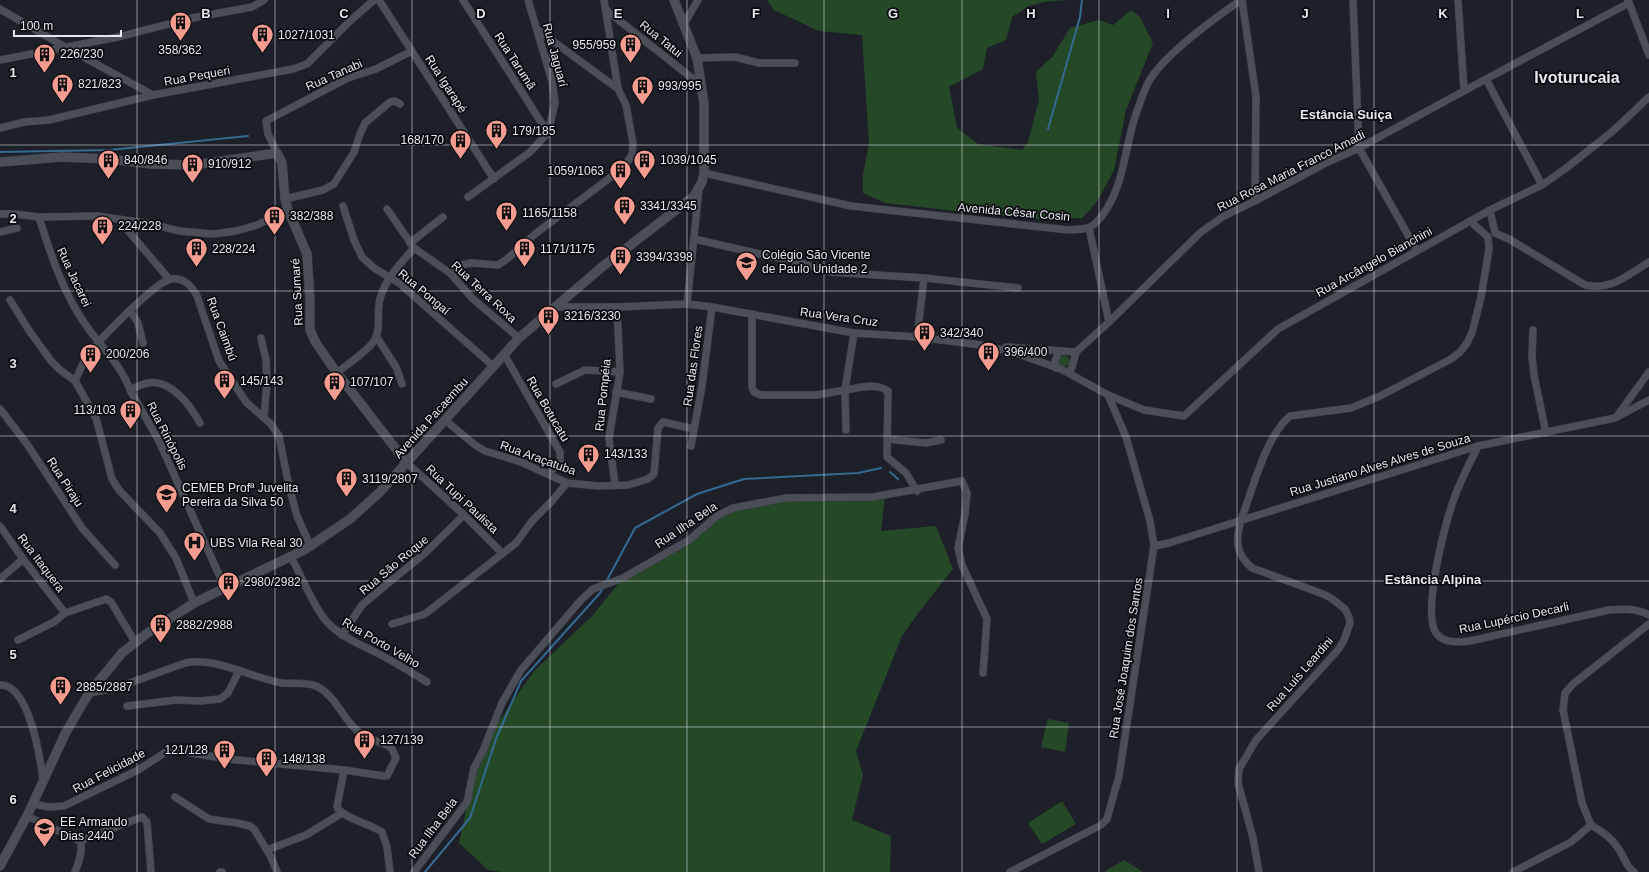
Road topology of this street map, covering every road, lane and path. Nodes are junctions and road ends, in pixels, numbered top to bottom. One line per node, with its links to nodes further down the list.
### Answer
1 (264, 0): 17 (street)
2 (374, 0): 27 (street, Rua Pequeri)
3 (379, 0): 18 (street, Rua Igarapé)
4 (463, 0): 32 (street, Rua Tarumã)
5 (528, 0): 16 (street, Rua Jaguarí)
6 (604, 0): 14 (street)
7 (674, 0): 15 (main road)
8 (698, 0): 15 (street)
9 (1241, 0): 42 (street); 53 (street)
10 (1353, 0): 33 (street)
11 (1458, 0): 26 (street)
12 (1629, 1): 19 (street); 23 (street, Rua Rosa Maria Franco Amadi)
13 (0, 9): 17 (street)
14 (606, 10): 24 (street, Rua Tatui); 25 (street)
15 (684, 24): 20 (main road)
16 (538, 30): 25 (street); 32 (street, Rua Jaguarí)
17 (65, 47): 21 (street); 27 (street)
18 (412, 51): 30 (street, Rua Tanabi); 37 (street, Rua Igarapé)
19 (1649, 55)
20 (697, 58): 22 (street); 24 (main road)
21 (0, 60)
22 (795, 63)
23 (1486, 79): 26 (street, Rua Rosa Maria Franco Amadi); 38 (street)
24 (702, 86): 36 (main road)
25 (618, 89): 61 (street)
26 (1464, 90): 33 (street, Rua Rosa Maria Franco Amadi)
27 (153, 95): 31 (street, Rua Pequeri)
28 (1649, 97): 38 (street, Rua Arcângelo Bianchini)
29 (400, 104): 41 (street)
30 (266, 121): 34 (street, Rua Sumaré)
31 (0, 128)
32 (548, 133): 37 (street)
33 (1360, 148): 42 (street, Rua Rosa Maria Franco Amadi); 59 (street)
34 (277, 153): 35 (main road); 41 (main road, Rua Sumaré)
35 (0, 162)
36 (704, 173): 39 (main road); 53 (street, Avenida César Cosin)
37 (494, 179): 40 (street)
38 (1542, 185): 46 (street, Rua Arcângelo Bianchini)
39 (699, 188): 57 (street); 68 (main road, Avenida Pacaembu)
40 (468, 197)
41 (285, 199): 45 (main road, Rua Sumaré)
42 (1256, 201): 73 (street, Rua Rosa Maria Franco Amadi)
43 (343, 206): 62 (street, Rua Pongaí)
44 (387, 209): 58 (street, Rua Terra Roxa)
45 (288, 210): 50 (street); 90 (main road, Rua Sumaré)
46 (1490, 210): 51 (street, Rua Arcângelo Bianchini); 55 (street)
47 (0, 214): 48 (street)
48 (39, 217): 50 (street); 80 (street, Rua Jacarei)
49 (443, 217): 58 (street)
50 (119, 220): 64 (street)
51 (1470, 221): 56 (street); 59 (street, Rua Arcângelo Bianchini)
52 (17, 228): 54 (street)
53 (1089, 228): 73 (street)
54 (0, 232)
55 (1495, 233): 56 (street); 60 (street)
56 (1488, 237): 119 (street)
57 (694, 239): 63 (street); 67 (street)
58 (412, 246): 61 (street, Rua Terra Roxa); 62 (street)
59 (1417, 251): 98 (street, Rua Arcângelo Bianchini)
60 (1649, 262)
61 (450, 273): 79 (street, Rua Terra Roxa)
62 (390, 277): 76 (street); 86 (street, Rua Pongaí)
63 (924, 278): 65 (street); 77 (street)
64 (169, 279): 71 (street); 102 (street, Rua Caimbú)
65 (1018, 288)
66 (10, 300): 92 (street)
67 (687, 304): 69 (street, Rua Vera Cruz); 70 (street, Rua Vera Cruz)
68 (557, 307): 69 (street, Rua Vera Cruz); 79 (main road, Avenida Pacaembu)
69 (617, 307): 88 (street, Rua Pompéia)
70 (712, 307): 72 (street, Rua Vera Cruz); 106 (street, Rua das Flores)
71 (130, 310): 80 (street); 81 (street)
72 (752, 314): 75 (street, Rua Vera Cruz); 96 (street)
73 (1109, 322): 84 (street, Rua Rosa Maria Franco Amadi)
74 (1533, 330): 108 (street)
75 (854, 333): 77 (street, Rua Vera Cruz); 96 (street)
76 (376, 336): 90 (street); 93 (street)
77 (917, 337): 82 (street, Rua Vera Cruz)
78 (261, 338): 102 (street)
79 (519, 338): 85 (main road, Avenida Pacaembu)
80 (98, 343): 92 (street); 95 (street, Rua Rinópolis)
81 (143, 343)
82 (996, 348): 83 (street); 87 (street, Rua Vera Cruz)
83 (1059, 351): 84 (street); 87 (street)
84 (1076, 352): 91 (street)
85 (504, 354): 86 (main road, Avenida Pacaembu); 114 (street, Rua Botucatu)
86 (493, 366): 104 (main road, Avenida Pacaembu)
87 (1056, 368): 91 (street, Rua Vera Cruz)
88 (620, 372): 94 (street); 97 (street, Rua Pompéia)
89 (1649, 372): 103 (street)
90 (337, 373): 113 (main road, Rua Sumaré)
91 (1069, 373): 98 (street, Rua Vera Cruz)
92 (75, 381): 129 (street)
93 (402, 384)
94 (556, 384)
95 (130, 390): 105 (street); 128 (street, Rua Rinópolis)
96 (845, 390): 107 (street); 109 (street)
97 (616, 392): 99 (street); 116 (street, Rua Pompéia)
98 (1108, 395): 122 (street, Rua José Joaquim dos Santos)
99 (651, 399)
100 (1649, 400): 103 (street, Rua Justiano Alves Alves de Souza)
101 (0, 409): 126 (street, Rua Piraju)
102 (264, 417): 121 (street, Rua Caimbú)
103 (1616, 418): 108 (street, Rua Justiano Alves Alves de Souza)
104 (445, 420): 113 (main road, Avenida Pacaembu); 114 (street, Rua Araçatuba)
105 (200, 423)
106 (694, 429): 111 (street, Rua das Flores); 116 (street, Rua Araçatuba)
107 (846, 430)
108 (1546, 433): 112 (street, Rua Justiano Alves Alves de Souza)
109 (888, 439): 110 (street); 117 (street)
110 (941, 440)
111 (691, 446)
112 (1478, 446): 119 (street, Rua Justiano Alves Alves de Souza); 131 (street, Rua Lupércio Decarli)
113 (406, 462): 118 (street, Rua Tupi Paulista); 121 (main road, Avenida Pacaembu)
114 (549, 474): 115 (street, Rua Araçatuba)
115 (567, 483): 116 (street, Rua Araçatuba); 123 (street)
116 (615, 486)
117 (917, 490): 138 (street, Rua Ilha Bela); 158 (street, Rua Ilha Bela)
118 (464, 515): 123 (street, Rua Tupi Paulista); 134 (street, Rua São Roque)
119 (1241, 520): 122 (street, Rua Justiano Alves Alves de Souza); 160 (street, Rua Luís Leardini)
120 (0, 526): 125 (street, Rua Itaquera)
121 (311, 546): 124 (main road, Avenida Pacaembu)
122 (1154, 546): 159 (street, Rua José Joaquim dos Santos)
123 (502, 553): 132 (street)
124 (291, 557): 128 (main road, Avenida Pacaembu); 134 (street, Rua Porto Velho)
125 (23, 559): 127 (street); 130 (street, Rua Itaquera)
126 (115, 565)
127 (0, 579)
128 (225, 588): 129 (main road, Avenida Pacaembu)
129 (194, 603): 136 (main road, Avenida Pacaembu)
130 (65, 612): 135 (street); 136 (street)
131 (1649, 615)
132 (392, 624)
133 (1649, 624): 149 (street)
134 (342, 635): 139 (street, Rua Porto Velho)
135 (18, 640)
136 (135, 642): 141 (main road, Avenida Pacaembu)
137 (239, 671): 141 (street); 142 (street); 143 (street, Rua Felicidade)
138 (983, 673)
139 (428, 682)
140 (0, 686): 144 (street)
141 (89, 693): 144 (main road, Avenida Pacaembu)
142 (127, 706)
143 (344, 770): 146 (street, Rua Felicidade); 147 (street)
144 (43, 779): 146 (main road, Avenida Pacaembu)
145 (175, 797): 151 (street)
146 (33, 804): 148 (main road, Avenida Pacaembu)
147 (342, 813): 151 (street); 157 (street)
148 (27, 816): 150 (street); 152 (main road, Avenida Pacaembu)
149 (1591, 825): 153 (street); 161 (street)
150 (80, 841): 154 (street); 155 (street)
151 (267, 850): 156 (street)
152 (0, 866)
153 (1631, 871)
154 (75, 872)
155 (151, 872)
156 (277, 872)
157 (390, 872)
158 (414, 872)
159 (1010, 872)
160 (1259, 872)
161 (1513, 872)

